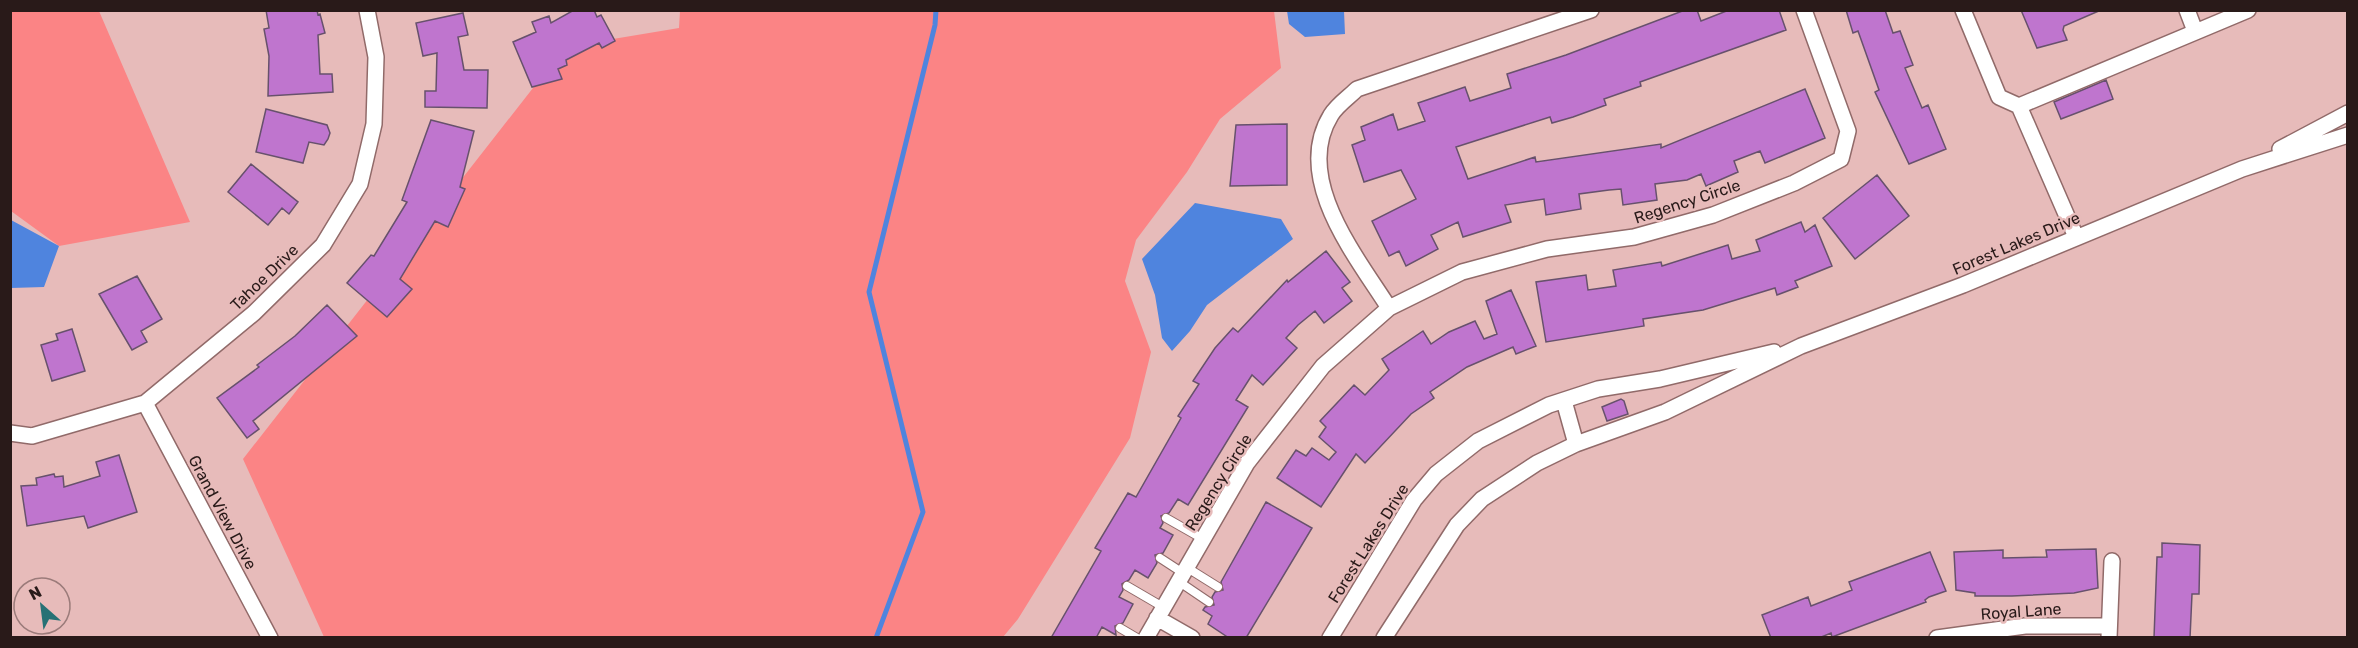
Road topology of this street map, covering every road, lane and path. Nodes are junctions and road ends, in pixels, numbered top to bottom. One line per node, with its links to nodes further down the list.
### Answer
1 (367, 10): 16 (street, Tahoe Drive)
2 (1591, 10): 13 (street)
3 (1804, 10): 13 (street, Regency Circle)
4 (1963, 10): 8 (street)
5 (2187, 10): 7 (street)
6 (2248, 10): 7 (street)
7 (2195, 31): 8 (street)
8 (2019, 106): 12 (street)
9 (2348, 113): 11 (street, Forest Lakes Drive)
10 (2348, 135): 11 (street, Forest Lakes Drive)
11 (2242, 169): 12 (street, Forest Lakes Drive)
12 (2076, 237): 14 (street, Forest Lakes Drive)
13 (1389, 309): 20 (street, Regency Circle)
14 (1801, 346): 15 (street, Forest Lakes Drive); 18 (street, Forest Lakes Drive)
15 (1564, 401): 18 (street); 34 (street, Forest Lakes Drive)
16 (145, 404): 17 (street, Tahoe Drive); 30 (street, Grand View Drive)
17 (10, 433)
18 (1576, 444): 35 (street, Forest Lakes Drive)
19 (1166, 518): 20 (lane)
20 (1203, 539): 23 (street, Regency Circle)
21 (1160, 558): 23 (lane)
22 (2112, 561): 29 (street, Royal Lane)
23 (1182, 574): 25 (lane); 26 (lane); 27 (street, Regency Circle)
24 (1127, 586): 27 (lane)
25 (1218, 587)
26 (1209, 602)
27 (1160, 612): 32 (street, Regency Circle); 33 (street)
28 (1120, 628): 31 (lane)
29 (2109, 632): 36 (street, Royal Lane)
30 (270, 638)
31 (1137, 638)
32 (1146, 638)
33 (1192, 638)
34 (1330, 638)
35 (1384, 638)
36 (1937, 638)

